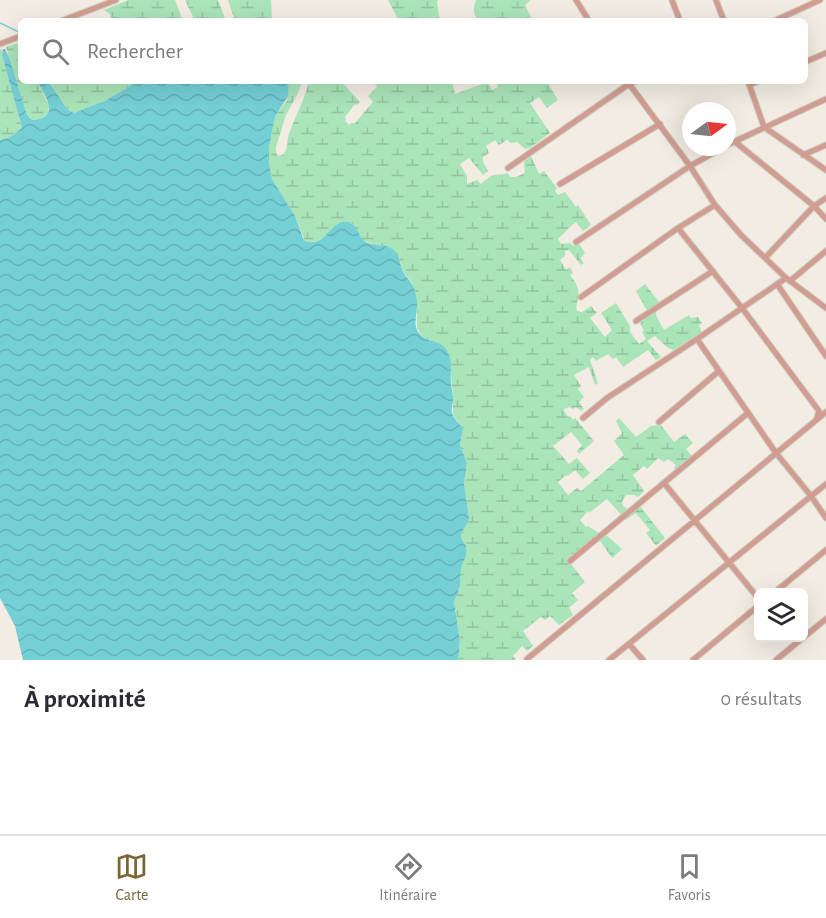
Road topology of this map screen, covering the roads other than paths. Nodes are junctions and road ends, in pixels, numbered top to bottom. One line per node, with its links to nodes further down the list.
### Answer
1 (116, 0): 6 (street)
2 (576, 0): 7 (street)
3 (672, 0): 8 (street)
4 (716, 0): 9 (street)
5 (816, 1): 10 (street)
6 (69, 18)
7 (587, 18)
8 (679, 18)
9 (723, 18)
10 (780, 18)
11 (18, 37): 12 (street)
12 (0, 44)
13 (826, 54): 14 (street)
14 (808, 61)
15 (625, 84): 27 (street)
16 (630, 84): 19 (street)
17 (748, 84): 20 (street)
18 (826, 99): 20 (street)
19 (660, 124): 26 (street); 29 (street)
20 (764, 127): 21 (street); 24 (street)
21 (736, 140)
22 (736, 143): 32 (street)
23 (826, 145): 24 (street)
24 (803, 155): 28 (street)
25 (708, 156): 26 (street)
26 (690, 166): 31 (street); 35 (street)
27 (508, 168)
28 (826, 170)
29 (560, 184)
30 (826, 198): 32 (street)
31 (716, 205): 34 (street); 37 (street)
32 (814, 206): 33 (street); 37 (street)
33 (826, 219)
34 (678, 228): 38 (street); 41 (street)
35 (576, 242)
36 (826, 251): 39 (street)
37 (765, 258): 39 (street)
38 (713, 271): 42 (street); 44 (street)
39 (788, 279): 40 (street); 43 (street)
40 (777, 284): 42 (street); 46 (street)
41 (581, 297)
42 (742, 308): 45 (street); 51 (street)
43 (826, 308)
44 (636, 321)
45 (697, 339): 47 (street); 50 (street)
46 (826, 356)
47 (719, 371): 49 (street); 52 (street)
48 (826, 412): 51 (street)
49 (748, 413): 53 (street); 54 (street)
50 (583, 418)
51 (816, 420): 53 (street)
52 (659, 422)
53 (776, 453): 56 (street); 58 (street)
54 (664, 483): 58 (street); 60 (street)
55 (826, 484): 56 (street)
56 (811, 496): 57 (street); 61 (street)
57 (826, 518)
58 (695, 520): 61 (street); 67 (street)
59 (826, 550): 62 (street)
60 (570, 561)
61 (729, 562): 63 (street); 66 (street)
62 (780, 588)
63 (754, 592)
64 (754, 610): 70 (street)
65 (826, 619): 71 (street)
66 (629, 644): 68 (street); 69 (street)
67 (527, 659)
68 (609, 660)
69 (643, 660)
70 (693, 660)
71 (776, 660)

